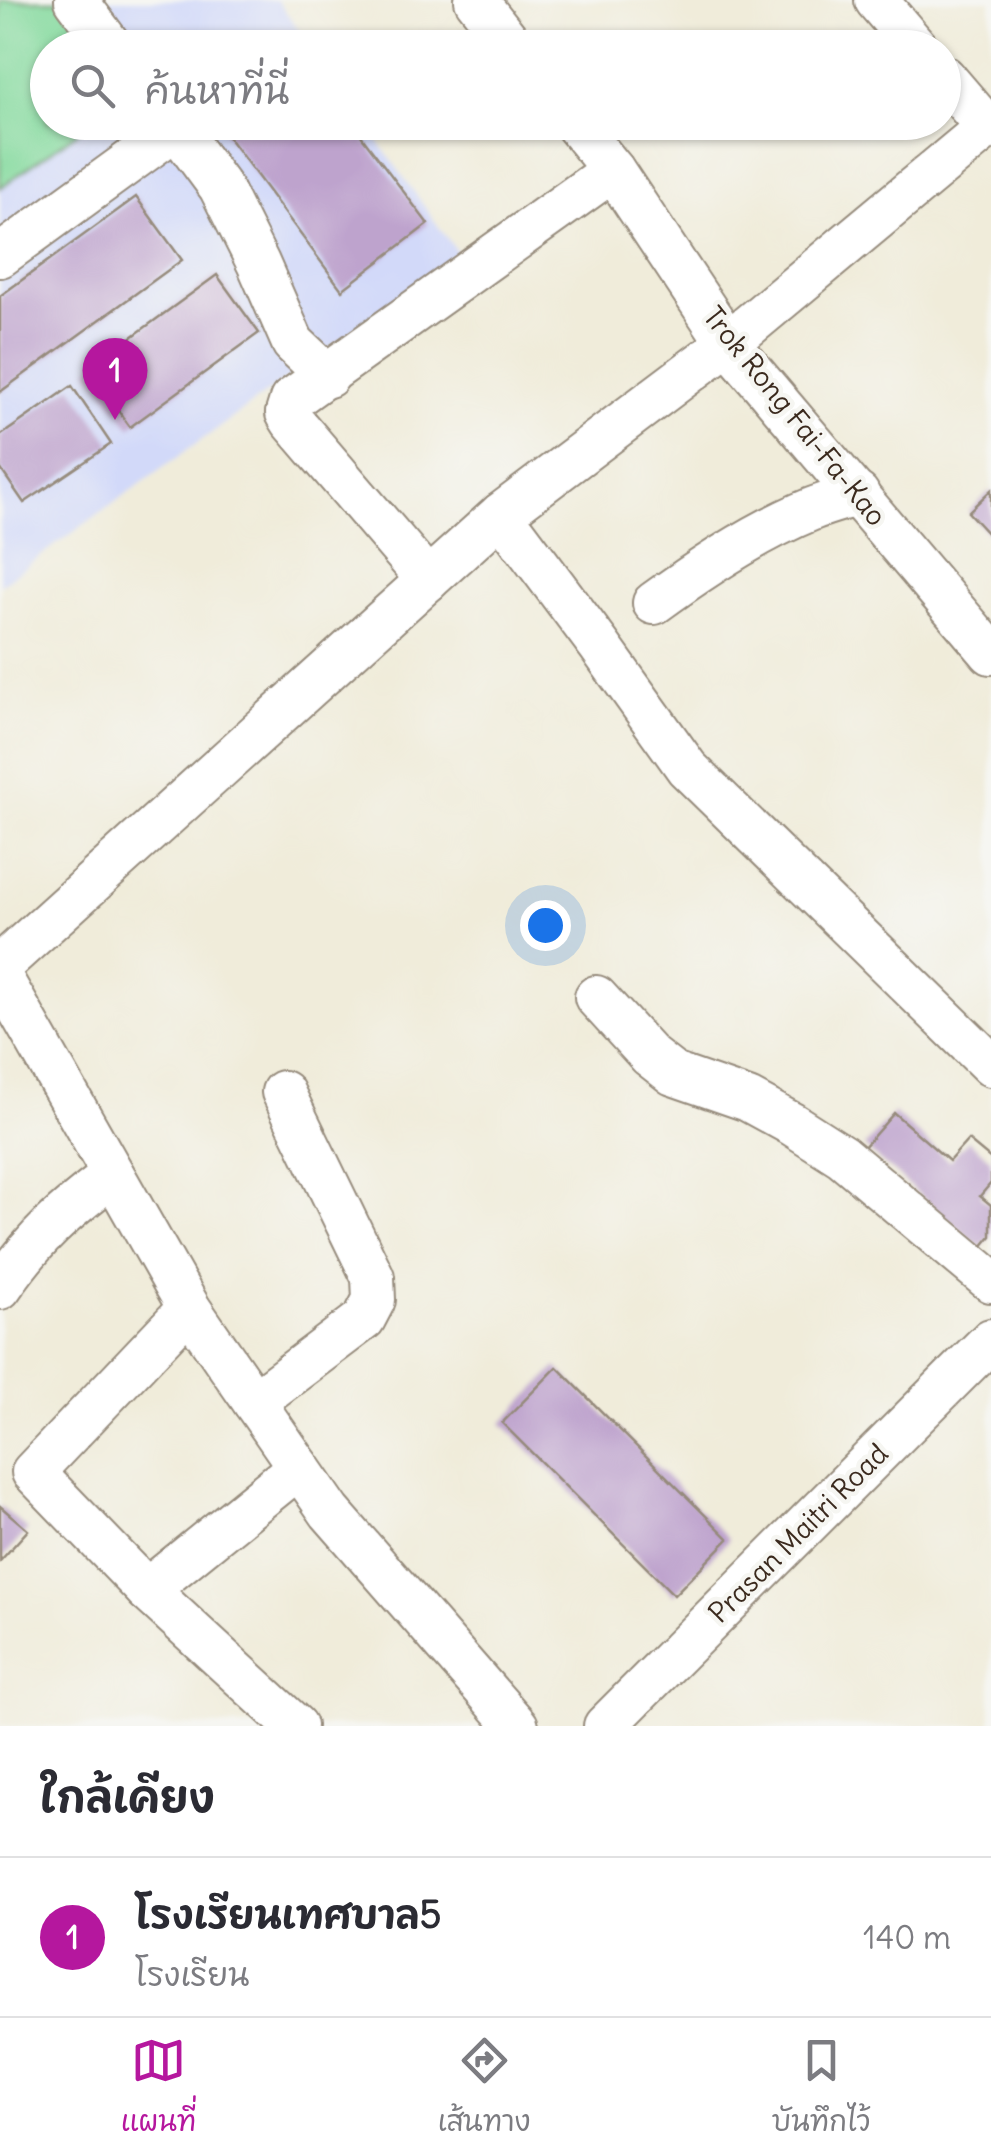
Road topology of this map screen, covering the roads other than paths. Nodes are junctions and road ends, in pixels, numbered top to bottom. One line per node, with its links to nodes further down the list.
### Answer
1 (76, 0): 4 (street)
2 (476, 0): 5 (street)
3 (876, 0): 6 (street)
4 (98, 30)
5 (500, 30)
6 (902, 30)
7 (961, 96): 8 (street)
8 (989, 126): 14 (street)
9 (154, 140): 13 (street)
10 (185, 140): 15 (street)
11 (589, 140): 12 (street, Trok Rong Fai-Fa-Kao)
12 (613, 170): 14 (street, Trok Rong Fai-Fa-Kao); 15 (street)
13 (0, 256)
14 (728, 343): 16 (street, Trok Rong Fai-Fa-Kao); 17 (street)
15 (328, 376): 18 (street)
16 (858, 494): 19 (street); 20 (street, Trok Rong Fai-Fa-Kao)
17 (501, 514): 18 (street); 24 (street)
18 (428, 580): 21 (street)
19 (654, 603)
20 (991, 653)
21 (0, 966)
22 (0, 976): 26 (street)
23 (596, 997): 27 (street)
24 (991, 1064)
25 (283, 1092): 31 (street)
26 (113, 1174): 28 (street); 29 (street)
27 (991, 1281)
28 (0, 1288)
29 (189, 1308): 31 (street); 33 (street)
30 (991, 1340): 36 (street, Prasan Maitri Road)
31 (254, 1402): 32 (street)
32 (299, 1467): 33 (street); 35 (street)
33 (147, 1590): 34 (street)
34 (295, 1726)
35 (517, 1726)
36 (605, 1726)

